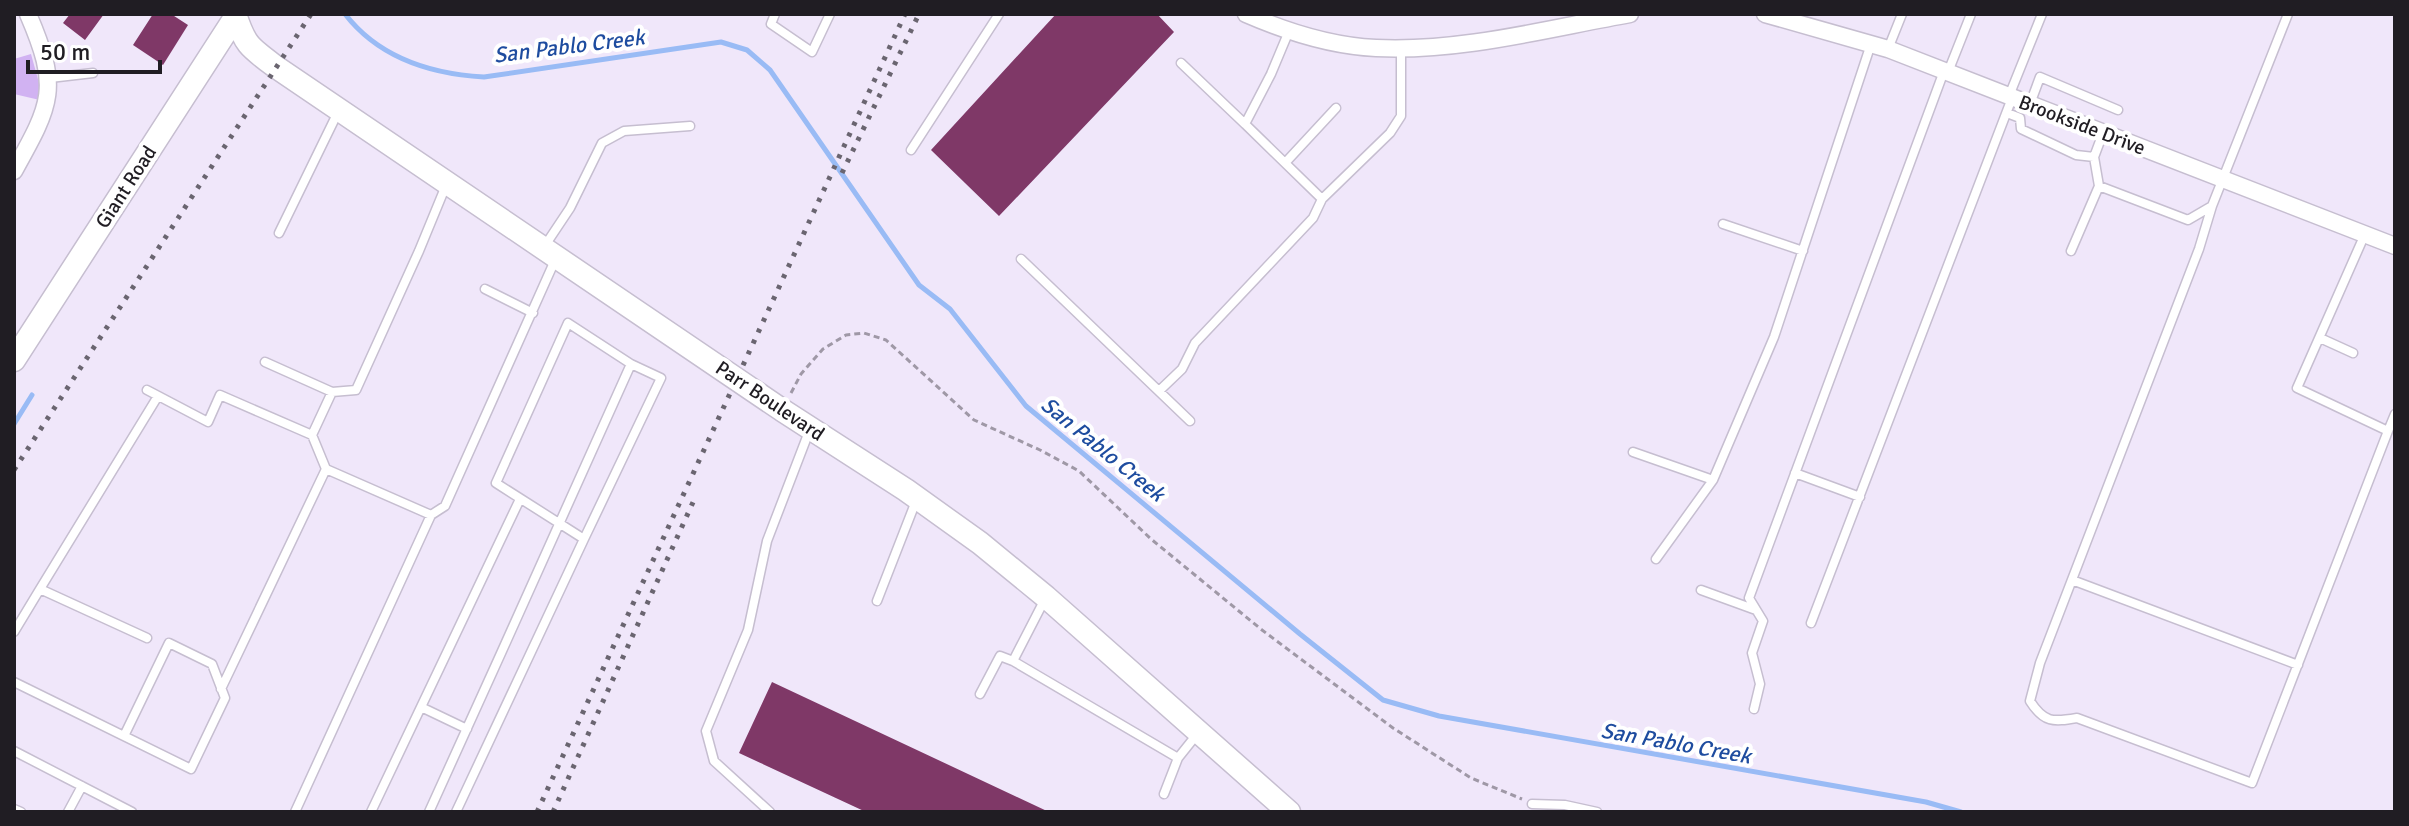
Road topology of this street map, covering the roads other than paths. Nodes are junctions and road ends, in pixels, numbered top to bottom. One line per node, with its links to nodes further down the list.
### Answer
1 (28, 14): 22 (street)
2 (775, 14): 3 (lane)
3 (830, 14)
4 (999, 14): 31 (lane)
5 (1246, 14): 14 (street)
6 (1630, 14): 16 (street)
7 (1765, 14): 8 (street, Brookside Drive)
8 (1774, 14): 15 (street, Brookside Drive)
9 (1902, 14): 15 (lane)
10 (1971, 14): 19 (lane)
11 (2042, 14): 18 (lane)
12 (2288, 14): 35 (lane)
13 (236, 15): 26 (street, Parr Boulevard); 52 (street, Giant Road)
14 (1289, 31): 16 (street); 28 (lane)
15 (1880, 46): 19 (street, Brookside Drive); 44 (lane)
16 (1401, 48): 38 (lane)
17 (1181, 63): 28 (lane)
18 (2020, 70): 21 (lane); 23 (lane)
19 (1946, 72): 23 (street, Brookside Drive); 66 (lane)
20 (93, 73): 22 (lane)
21 (2040, 77): 24 (lane); 27 (lane)
22 (50, 78): 34 (street)
23 (2009, 102): 24 (street, Brookside Drive); 32 (lane); 68 (lane)
24 (2029, 104): 30 (street, Brookside Drive)
25 (1336, 108): 33 (lane)
26 (339, 109): 36 (street, Parr Boulevard); 41 (lane)
27 (2118, 110)
28 (1245, 124): 33 (lane)
29 (690, 126): 46 (lane)
30 (2103, 133): 32 (lane); 35 (street, Brookside Drive)
31 (911, 150)
32 (2094, 157): 37 (lane)
33 (1285, 163): 38 (lane)
34 (14, 171)
35 (2223, 180): 39 (lane); 42 (street, Brookside Drive)
36 (447, 182): 46 (street, Parr Boulevard); 57 (lane)
37 (2099, 186): 39 (lane); 45 (lane)
38 (1322, 199): 56 (lane)
39 (2212, 206): 75 (lane)
40 (1723, 224): 44 (lane)
41 (279, 233)
42 (2365, 234): 43 (street, Brookside Drive); 50 (lane)
43 (2395, 246)
44 (1803, 251): 67 (lane)
45 (2071, 251)
46 (550, 252): 49 (lane); 61 (street, Parr Boulevard)
47 (1021, 259): 56 (lane)
48 (485, 289): 49 (lane)
49 (533, 313): 71 (lane)
50 (2320, 338): 51 (lane); 62 (lane)
51 (2353, 353)
52 (14, 360)
53 (265, 362): 57 (lane)
54 (631, 364): 70 (lane); 72 (lane); 73 (lane)
55 (147, 390): 58 (lane)
56 (1159, 391): 60 (lane)
57 (332, 392): 63 (lane)
58 (158, 396): 63 (lane); 76 (lane)
59 (2395, 414): 62 (lane)
60 (1190, 421)
61 (810, 428): 69 (street, Parr Boulevard); 107 (lane)
62 (2388, 431): 85 (lane)
63 (312, 435): 65 (lane)
64 (1633, 452): 67 (lane)
65 (326, 469): 71 (lane); 87 (lane)
66 (1795, 473): 68 (lane); 80 (lane)
67 (1713, 480): 74 (lane)
68 (1860, 497): 81 (lane)
69 (917, 498): 78 (street, Parr Boulevard); 79 (lane)
70 (520, 499): 72 (lane); 89 (lane)
71 (431, 515): 103 (lane)
72 (559, 524): 73 (lane); 91 (lane)
73 (584, 539): 106 (lane)
74 (1656, 559)
75 (2072, 580): 85 (lane); 85 (lane)
76 (40, 589): 82 (lane); 83 (lane)
77 (1701, 590): 80 (lane)
78 (1046, 597): 84 (lane); 92 (street, Parr Boulevard)
79 (877, 601)
80 (1756, 611): 90 (lane)
81 (1811, 623)
82 (14, 632)
83 (147, 638)
84 (1013, 661): 88 (lane); 95 (lane)
85 (2298, 665)
86 (14, 682): 93 (lane)
87 (221, 689): 93 (lane); 93 (lane)
88 (980, 694)
89 (421, 707): 91 (lane); 104 (lane)
90 (1754, 709)
91 (467, 729): 105 (lane)
92 (1198, 733): 95 (lane); 108 (street, Parr Boulevard)
93 (124, 736)
94 (14, 751): 96 (lane)
95 (1178, 758): 97 (lane)
96 (82, 786): 101 (lane); 102 (lane)
97 (1164, 794)
98 (1532, 804): 109 (lane)
99 (14, 809): 100 (lane)
100 (21, 812)
101 (68, 812)
102 (132, 812)
103 (295, 812)
104 (371, 812)
105 (429, 812)
106 (456, 812)
107 (770, 812)
108 (1289, 812)
109 (1597, 812)

